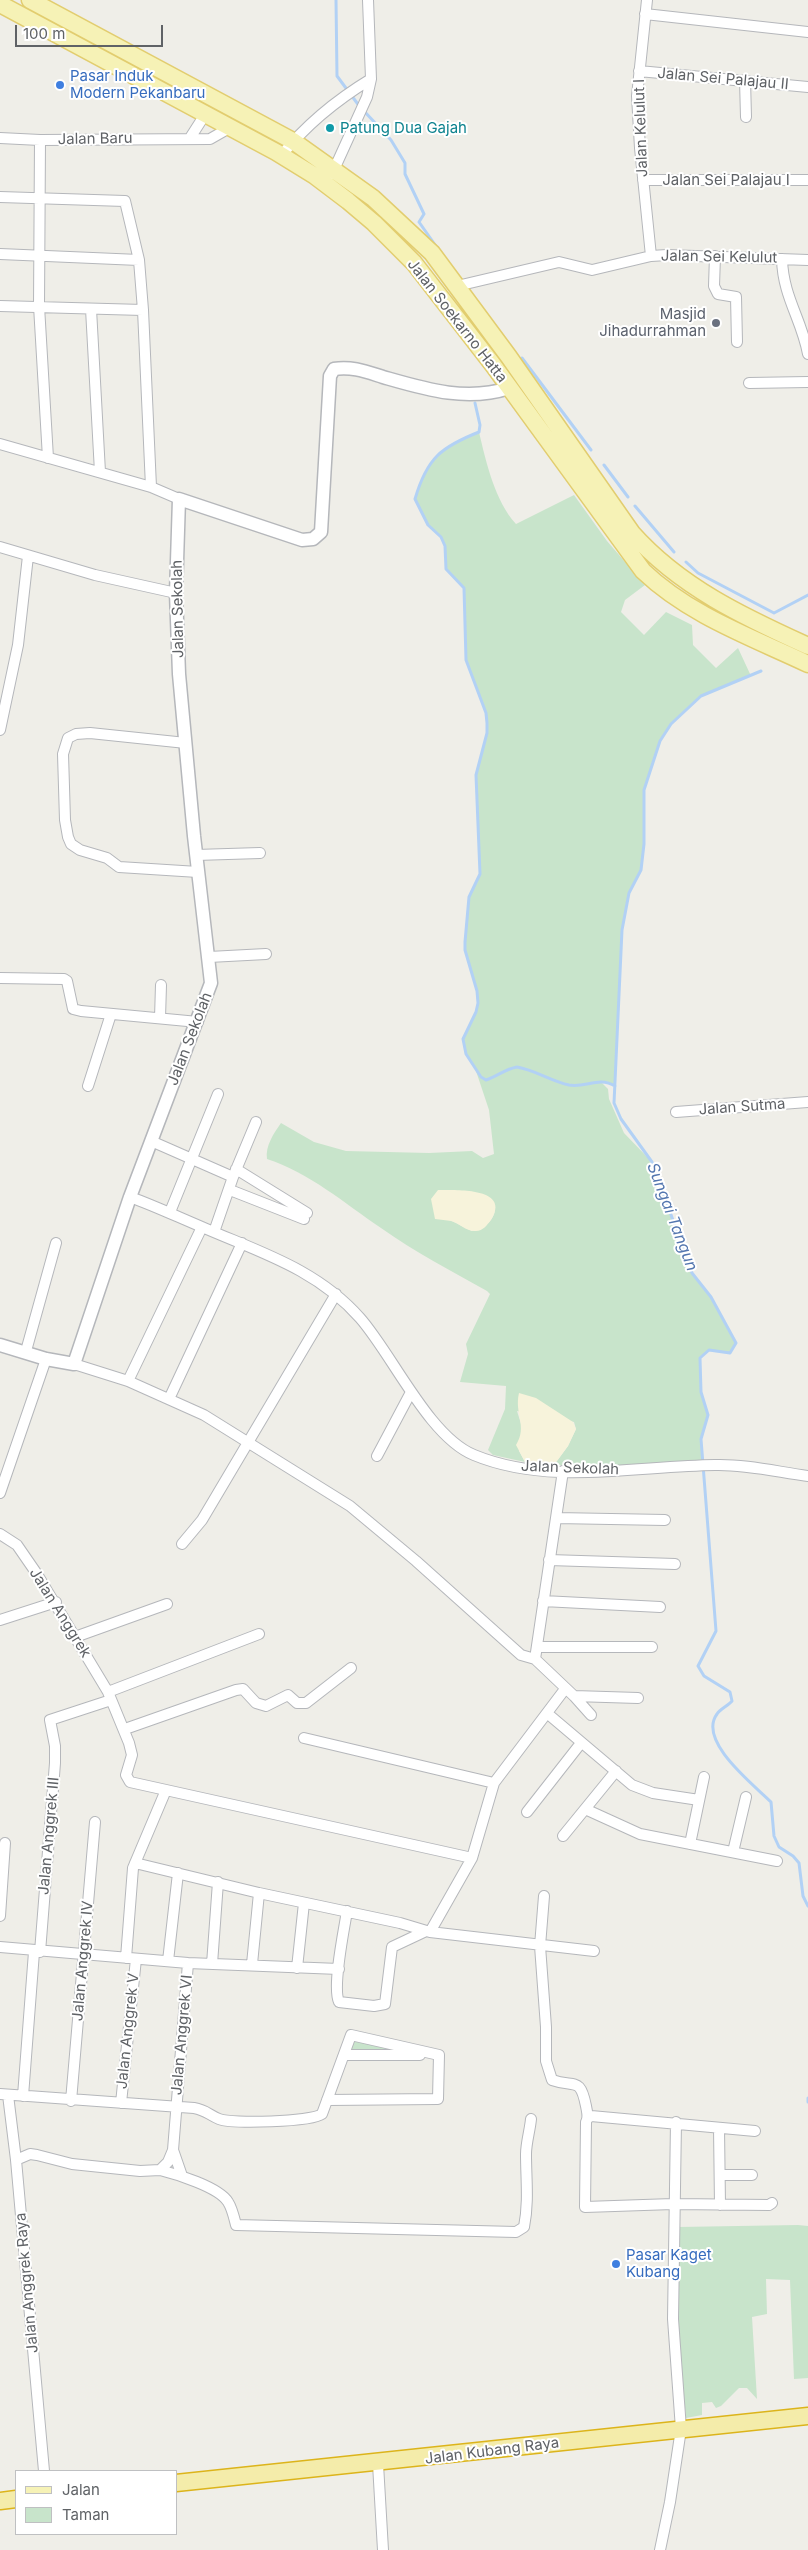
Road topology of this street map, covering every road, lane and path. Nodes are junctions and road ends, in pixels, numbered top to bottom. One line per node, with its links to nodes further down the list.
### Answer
1 (30, 0): 14 (main road, Jalan Soekarno Hatta)
2 (368, 0): 8 (street)
3 (647, 0): 5 (street, Jalan Kelulut I)
4 (0, 4): 11 (main road, Jalan Soekarno Hatta)
5 (646, 14): 6 (street); 7 (street, Jalan Kelulut I)
6 (808, 32)
7 (639, 72): 9 (street, Jalan Sei Palajau II); 21 (street, Jalan Kelulut I)
8 (371, 79): 18 (street); 20 (street)
9 (745, 80): 10 (street, Jalan Sei Palajau II); 12 (street)
10 (808, 86)
11 (206, 113): 13 (main road, Jalan Soekarno Hatta); 16 (street)
12 (746, 117)
13 (231, 128): 16 (street, Jalan Baru); 19 (main road, Jalan Soekarno Hatta)
14 (277, 133): 18 (main road, Jalan Soekarno Hatta); 19 (main road)
15 (0, 138): 17 (street, Jalan Baru)
16 (190, 138): 17 (street, Jalan Baru)
17 (40, 140): 26 (street)
18 (293, 141): 19 (street); 20 (main road, Jalan Soekarno Hatta)
19 (275, 152): 23 (main road, Jalan Soekarno Hatta)
20 (334, 170): 23 (street); 24 (main road, Jalan Soekarno Hatta)
21 (643, 180): 22 (street, Jalan Sei Palajau I); 29 (street, Jalan Kelulut I)
22 (808, 180)
23 (326, 184): 24 (main road, Jalan Soekarno Hatta)
24 (353, 194): 34 (main road, Jalan Soekarno Hatta); 42 (main road, Jalan Soekarno Hatta)
25 (0, 197): 26 (street)
26 (42, 199): 28 (street); 32 (street)
27 (0, 254): 28 (street)
28 (39, 255): 32 (street); 36 (street)
29 (651, 256): 30 (street, Jalan Sei Kelulut); 34 (street, Jalan Sei Kelulut)
30 (715, 256): 31 (street, Jalan Sei Kelulut); 39 (street)
31 (782, 259): 33 (street, Jalan Sei Kelulut); 40 (street)
32 (139, 260): 38 (street)
33 (808, 260)
34 (457, 286): 41 (main road, Jalan Soekarno Hatta)
35 (0, 306): 36 (street)
36 (39, 306): 37 (street); 47 (street)
37 (91, 309): 38 (street); 48 (street)
38 (142, 310): 49 (street)
39 (737, 342)
40 (808, 354)
41 (509, 357): 42 (main road); 54 (main road, Jalan Soekarno Hatta)
42 (494, 365): 45 (main road, Jalan Soekarno Hatta)
43 (808, 382): 44 (street)
44 (749, 383)
45 (509, 388): 50 (street); 55 (main road, Jalan Soekarno Hatta)
46 (0, 444): 47 (street)
47 (48, 458): 48 (street)
48 (100, 472): 49 (street)
49 (151, 487): 50 (street)
50 (179, 499): 53 (street, Jalan Sekolah)
51 (0, 547): 52 (street)
52 (28, 556): 53 (street); 56 (street)
53 (176, 593): 57 (street, Jalan Sekolah)
54 (808, 646)
55 (808, 664)
56 (0, 730)
57 (186, 743): 59 (street, Jalan Sekolah); 60 (street)
58 (260, 853): 59 (street)
59 (196, 855): 60 (street, Jalan Sekolah)
60 (198, 872): 62 (street, Jalan Sekolah)
61 (266, 954): 62 (street)
62 (209, 957): 67 (street, Jalan Sekolah)
63 (0, 978): 65 (street)
64 (161, 985): 66 (street)
65 (111, 1014): 66 (street); 68 (street)
66 (160, 1018): 67 (street)
67 (198, 1022): 73 (street, Jalan Sekolah)
68 (88, 1086)
69 (218, 1094): 74 (street)
70 (808, 1102): 71 (street, Jalan Sutma)
71 (676, 1112)
72 (256, 1122): 75 (street)
73 (151, 1142): 74 (street); 77 (street, Jalan Sekolah)
74 (193, 1159): 75 (street); 78 (street)
75 (234, 1173): 76 (street); 76 (street)
76 (230, 1190): 80 (street)
77 (130, 1197): 78 (street, Jalan Sekolah); 87 (street, Jalan Sekolah)
78 (170, 1212): 79 (street, Jalan Sekolah)
79 (202, 1227): 80 (street, Jalan Sekolah); 88 (street)
80 (214, 1232): 82 (street, Jalan Sekolah)
81 (56, 1243): 85 (street)
82 (242, 1243): 83 (street, Jalan Sekolah); 90 (street)
83 (336, 1294): 89 (street, Jalan Sekolah); 91 (street)
84 (0, 1345): 85 (street)
85 (26, 1351): 86 (street)
86 (46, 1359): 87 (street); 95 (street)
87 (74, 1364): 88 (street)
88 (128, 1382): 90 (street)
89 (411, 1392): 92 (street); 93 (street, Jalan Sekolah)
90 (169, 1399): 91 (street)
91 (247, 1443): 99 (street); 111 (street)
92 (377, 1456)
93 (563, 1471): 94 (street, Jalan Sekolah); 96 (street)
94 (808, 1476)
95 (0, 1493)
96 (556, 1518): 97 (street); 100 (street)
97 (664, 1520)
98 (0, 1534): 103 (street, Jalan Anggrek)
99 (182, 1544)
100 (549, 1560): 101 (street); 102 (street)
101 (675, 1564)
102 (543, 1601): 105 (street); 109 (street)
103 (56, 1602): 106 (street); 108 (street, Jalan Anggrek)
104 (167, 1604): 108 (street)
105 (660, 1607)
106 (0, 1620)
107 (259, 1634): 114 (street)
108 (75, 1637): 114 (street, Jalan Anggrek)
109 (539, 1647): 110 (street); 111 (street)
110 (652, 1647)
111 (535, 1660): 113 (street)
112 (351, 1668): 119 (street)
113 (565, 1688): 115 (street); 117 (street)
114 (110, 1696): 119 (street, Jalan Anggrek); 149 (street, Jalan Anggrek III)
115 (574, 1696): 116 (street); 118 (street)
116 (638, 1698)
117 (548, 1714): 121 (street); 124 (street)
118 (591, 1715)
119 (125, 1729): 125 (street, Jalan Anggrek)
120 (304, 1738): 124 (street)
121 (581, 1743): 122 (street); 129 (street)
122 (616, 1771): 127 (street); 128 (street)
123 (704, 1777): 127 (street)
124 (494, 1783): 135 (street)
125 (166, 1790): 135 (street); 137 (street, Jalan Anggrek V)
126 (746, 1797): 134 (street)
127 (699, 1800): 133 (street)
128 (585, 1809): 131 (street); 133 (street)
129 (528, 1812)
130 (95, 1822): 150 (street, Jalan Anggrek IV)
131 (563, 1836)
132 (5, 1844): 144 (street)
133 (690, 1844): 134 (street)
134 (733, 1852): 136 (street)
135 (472, 1858): 145 (street)
136 (778, 1861)
137 (135, 1863): 138 (street); 151 (street, Jalan Anggrek V)
138 (178, 1873): 139 (street); 152 (street, Jalan Anggrek VI)
139 (218, 1882): 140 (street); 154 (street)
140 (259, 1893): 142 (street); 155 (street)
141 (544, 1896): 146 (street)
142 (304, 1903): 143 (street); 156 (street)
143 (347, 1911): 145 (street); 157 (street)
144 (0, 1916)
145 (428, 1932): 146 (street); 157 (street)
146 (540, 1946): 148 (street); 166 (street)
147 (0, 1947): 149 (street)
148 (594, 1951)
149 (37, 1952): 150 (street); 161 (street, Jalan Anggrek III)
150 (83, 1955): 151 (street); 163 (street, Jalan Anggrek IV)
151 (131, 1958): 152 (street); 164 (street, Jalan Anggrek V)
152 (168, 1961): 153 (street)
153 (188, 1963): 154 (street); 165 (street, Jalan Anggrek VI)
154 (212, 1964): 155 (street)
155 (252, 1964): 156 (street)
156 (297, 1968): 157 (street)
157 (339, 1969)
158 (344, 2055): 159 (street); 159 (street); 162 (street)
159 (438, 2055): 162 (street)
160 (4, 2095): 161 (street); 172 (street, Jalan Anggrek Raya)
161 (23, 2096): 163 (street)
162 (327, 2100): 165 (street)
163 (71, 2101): 164 (street)
164 (121, 2103): 165 (street)
165 (175, 2106): 171 (street, Jalan Anggrek VI)
166 (588, 2118): 168 (street); 178 (street)
167 (531, 2119): 176 (street)
168 (676, 2122): 169 (street); 178 (street)
169 (720, 2128): 170 (street); 174 (street)
170 (755, 2132)
171 (174, 2150): 173 (street); 176 (street, Jalan Anggrek VI)
172 (16, 2160): 173 (street); 183 (street, Jalan Anggrek Raya)
173 (160, 2170): 176 (street)
174 (720, 2175): 175 (street); 179 (street)
175 (752, 2175)
176 (182, 2176)
177 (772, 2203): 179 (street)
178 (673, 2204): 179 (street); 181 (street)
179 (720, 2205)
180 (808, 2416): 181 (highway, Jalan Kubang Raya)
181 (681, 2429): 182 (highway, Jalan Kubang Raya); 188 (street)
182 (378, 2464): 184 (highway, Jalan Kubang Raya); 187 (street)
183 (44, 2470)
184 (178, 2483)
185 (15, 2499): 186 (highway)
186 (0, 2502)
187 (383, 2550)
188 (660, 2550)

